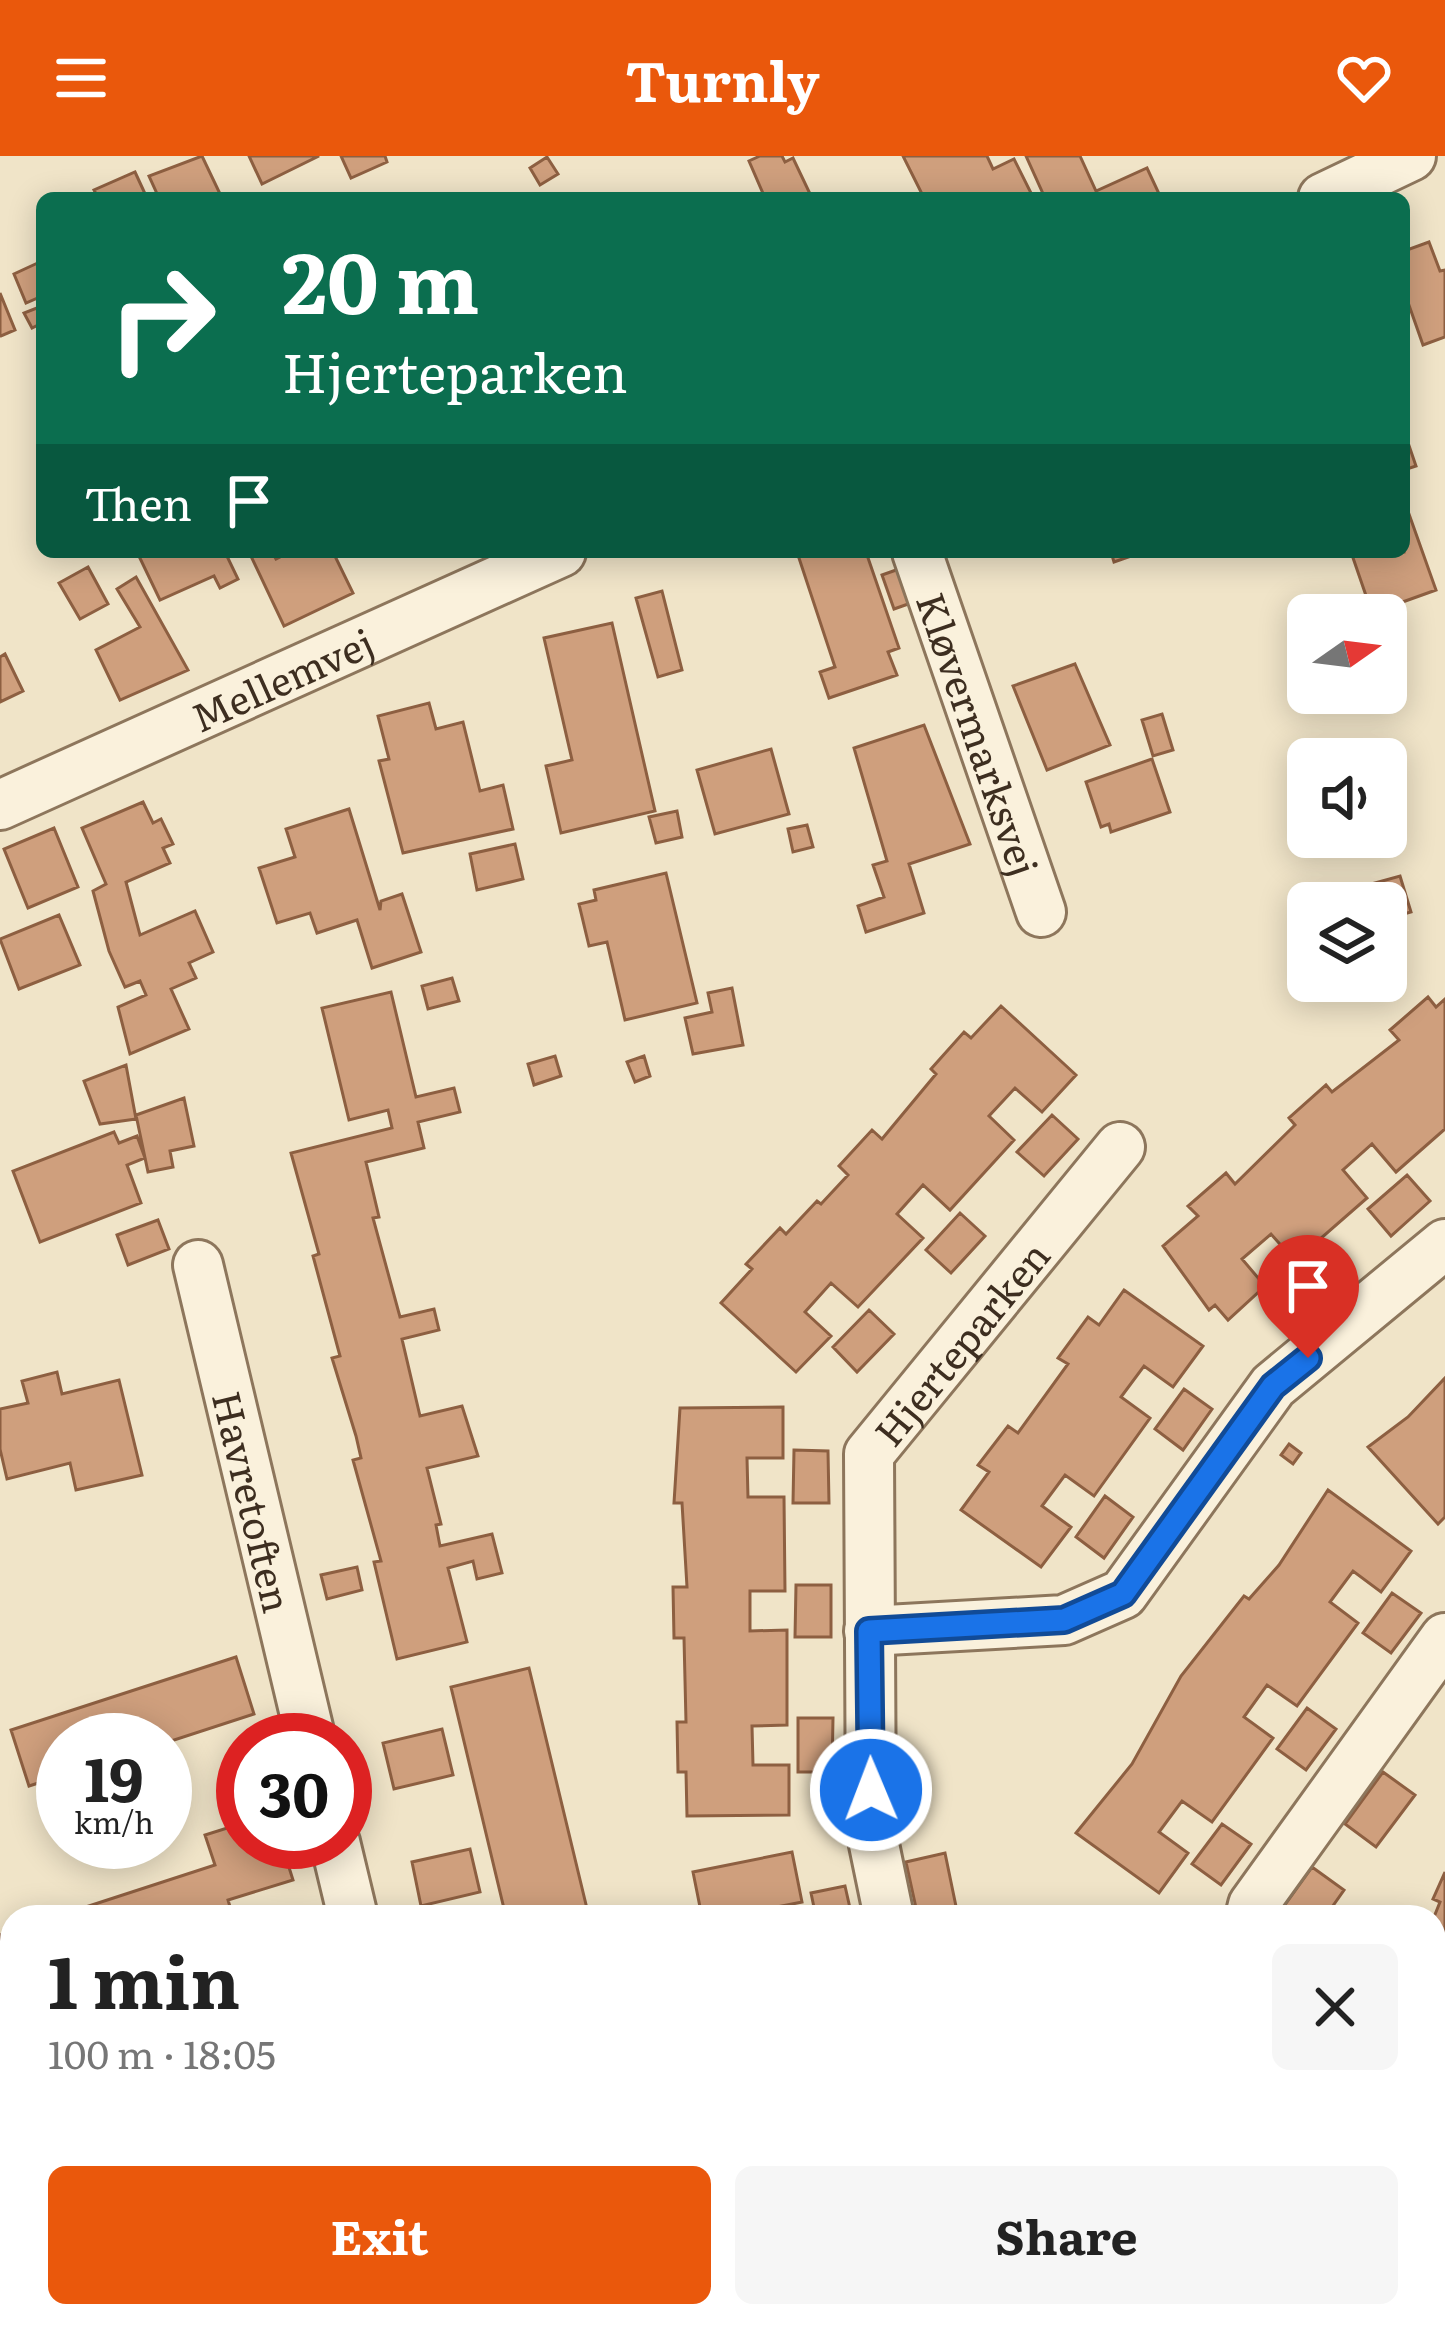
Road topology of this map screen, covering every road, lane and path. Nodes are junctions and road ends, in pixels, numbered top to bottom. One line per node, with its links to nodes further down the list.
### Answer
1 (1412, 156): 2 (street)
2 (1336, 192)
3 (548, 558): 5 (street, Mellemvej)
4 (919, 558): 6 (street, Kløvermarksvej)
5 (0, 805)
6 (1041, 912)
7 (1120, 1147): 10 (street, Hjerteparken)
8 (1445, 1244): 10 (street)
9 (198, 1265): 12 (street, Havretoften)
10 (869, 1631): 15 (street, Hjerteparken)
11 (1445, 1638): 16 (street)
12 (305, 1713)
13 (341, 1869): 14 (street)
14 (350, 1905)
15 (887, 1905)
16 (1253, 1905)

